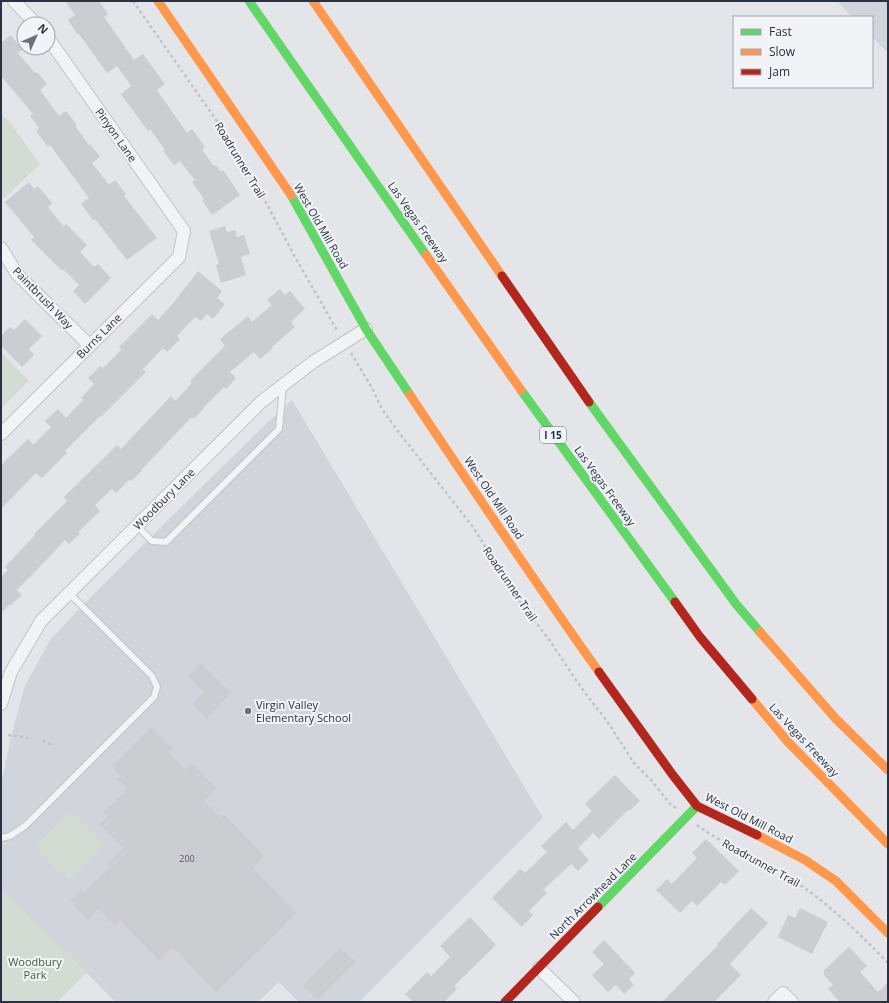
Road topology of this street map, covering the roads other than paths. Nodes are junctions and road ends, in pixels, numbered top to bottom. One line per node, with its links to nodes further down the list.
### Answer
1 (14, 1): 5 (street)
2 (158, 1): 9 (main road, West Old Mill Road)
3 (249, 1): 19 (main road, Las Vegas Freeway / I 15)
4 (313, 1): 16 (main road)
5 (28, 16)
6 (56, 49): 7 (street, Pinyon Lane)
7 (184, 231): 10 (street, Burns Lane)
8 (1, 248): 10 (street, Paintbrush Way)
9 (366, 329): 11 (street, Woodbury Lane); 17 (main road, West Old Mill Road)
10 (89, 345): 12 (street, Burns Lane)
11 (283, 385): 13 (street, Woodbury Lane); 13 (lane)
12 (1, 434)
13 (137, 526): 14 (street, Woodbury Lane)
14 (69, 593): 15 (street, Woodbury Lane); 18 (lane)
15 (1, 704)
16 (888, 770)
17 (698, 806): 20 (main road, West Old Mill Road); 21 (main road, North Arrowhead Lane)
18 (1, 838)
19 (888, 844)
20 (888, 933)
21 (539, 968): 23 (main road, North Arrowhead Lane); 24 (street)
22 (779, 998): 25 (street)
23 (505, 1002)
24 (574, 1002)
25 (792, 1002)

